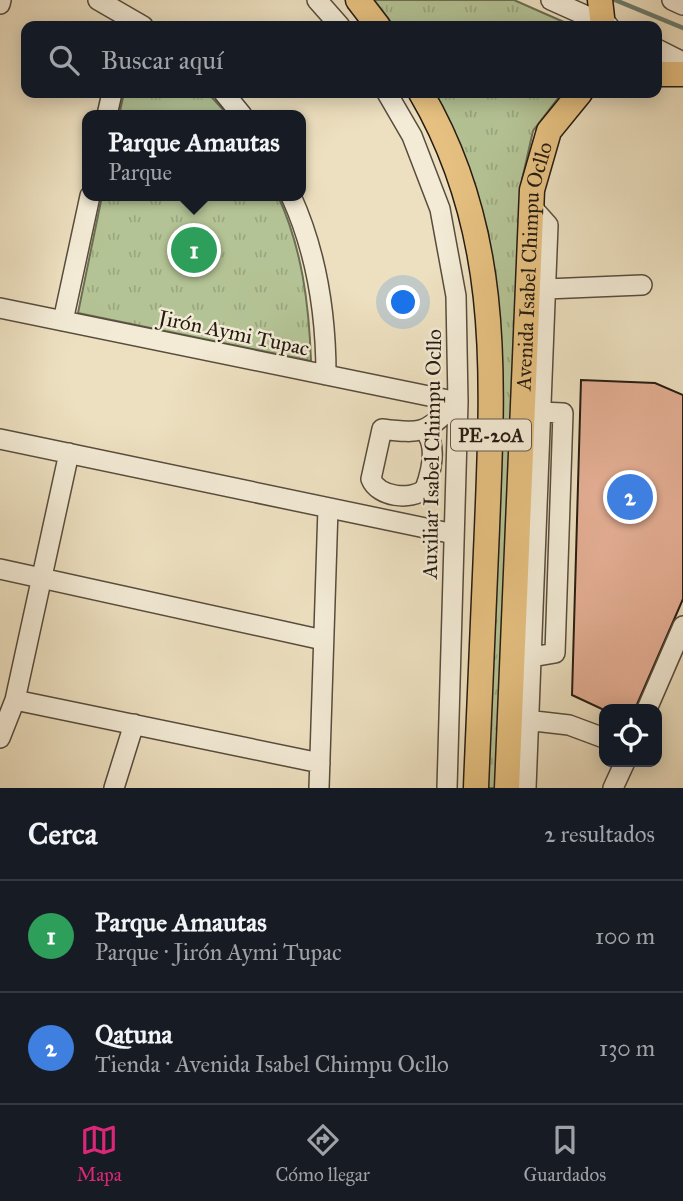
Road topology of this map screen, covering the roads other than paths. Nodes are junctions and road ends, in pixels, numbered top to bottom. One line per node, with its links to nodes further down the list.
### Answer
1 (98, 0): 7 (street)
2 (317, 0): 9 (street)
3 (358, 0): 10 (main road)
4 (551, 0): 8 (street)
5 (672, 0): 6 (street)
6 (683, 5)
7 (132, 17)
8 (604, 19)
9 (336, 21)
10 (374, 21)
11 (662, 52): 12 (street)
12 (683, 62)
13 (662, 74): 14 (main road)
14 (683, 74)
15 (390, 98): 28 (street, Auxiliar Isabel Chimpu Ocllo)
16 (423, 98): 26 (main road, Avenida Isabel Chimpu Ocllo / PE-20A)
17 (574, 100): 20 (main road, Avenida Isabel Chimpu Ocllo / PE-20A)
18 (89, 201): 24 (street)
19 (293, 201): 27 (street)
20 (531, 206): 22 (street); 25 (main road, Avenida Isabel Chimpu Ocllo / PE-20A)
21 (642, 285): 22 (street)
22 (546, 289): 38 (street)
23 (0, 308): 24 (street, Jirón Aymi Tupac)
24 (63, 321): 27 (street, Jirón Aymi Tupac)
25 (525, 366): 26 (main road); 38 (main road, Avenida Isabel Chimpu Ocllo / PE-20A)
26 (493, 367): 50 (main road, Avenida Isabel Chimpu Ocllo / PE-20A)
27 (326, 375): 28 (street, Jirón Aymi Tupac)
28 (458, 402): 29 (street); 33 (street, Auxiliar Isabel Chimpu Ocllo)
29 (425, 431)
30 (0, 439): 31 (street)
31 (69, 453): 32 (street); 35 (street)
32 (328, 508): 33 (street); 37 (street)
33 (454, 534): 49 (street, Auxiliar Isabel Chimpu Ocllo)
34 (0, 569): 35 (street)
35 (43, 579): 37 (street); 39 (street)
36 (683, 626): 40 (street)
37 (323, 640): 45 (street)
38 (522, 659): 41 (main road, Avenida Isabel Chimpu Ocllo / PE-20A)
39 (15, 700): 42 (street); 44 (street)
40 (649, 704)
41 (519, 719): 43 (street); 51 (main road, Avenida Isabel Chimpu Ocllo / PE-20A); 52 (street)
42 (134, 724): 45 (street); 47 (street)
43 (599, 736)
44 (0, 738)
45 (320, 763): 48 (street)
46 (623, 767): 53 (street)
47 (114, 788)
48 (319, 788)
49 (447, 788)
50 (476, 788)
51 (507, 788)
52 (526, 788)
53 (613, 788)

